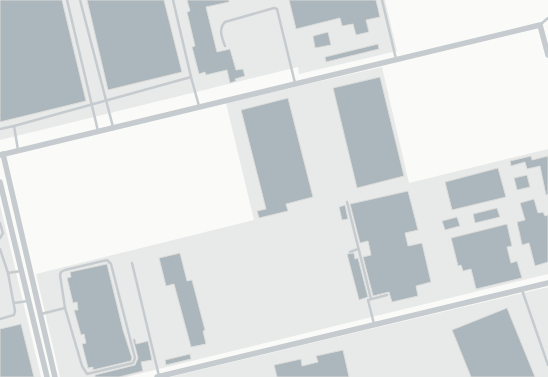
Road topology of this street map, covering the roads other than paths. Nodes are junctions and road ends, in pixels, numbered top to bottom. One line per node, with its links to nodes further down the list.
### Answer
1 (67, 0): 13 (lane)
2 (80, 0): 12 (lane)
3 (173, 0): 10 (lane)
4 (382, 0): 9 (lane)
5 (548, 18): 6 (lane)
6 (540, 25): 8 (street); 9 (street)
7 (225, 46): 11 (lane)
8 (548, 55)
9 (396, 59): 11 (street)
10 (191, 77): 12 (lane); 14 (lane)
11 (295, 82): 14 (street)
12 (106, 102): 13 (lane); 16 (lane)
13 (92, 105): 15 (lane); 18 (lane)
14 (199, 106): 16 (street)
15 (14, 126): 17 (lane); 19 (lane)
16 (113, 127): 18 (street)
17 (0, 129)
18 (98, 131): 19 (street)
19 (18, 150): 20 (street)
20 (2, 154): 38 (street)
21 (0, 182): 29 (street)
22 (347, 202): 26 (lane)
23 (0, 222): 24 (lane)
24 (0, 238)
25 (0, 249): 30 (lane)
26 (358, 249): 27 (lane); 34 (lane)
27 (350, 252)
28 (132, 263): 45 (lane)
29 (21, 271): 30 (lane); 35 (street)
30 (8, 273): 36 (lane)
31 (548, 283): 32 (street)
32 (522, 290): 40 (street); 41 (lane)
33 (387, 295): 34 (lane)
34 (370, 299): 40 (lane)
35 (28, 301): 36 (lane); 43 (street)
36 (14, 303): 39 (lane)
37 (66, 308): 37 (lane); 38 (lane)
38 (40, 314): 44 (street)
39 (0, 319)
40 (374, 325): 42 (street)
41 (548, 365)
42 (176, 375): 45 (street)
43 (47, 377)
44 (55, 377)
45 (158, 377)

